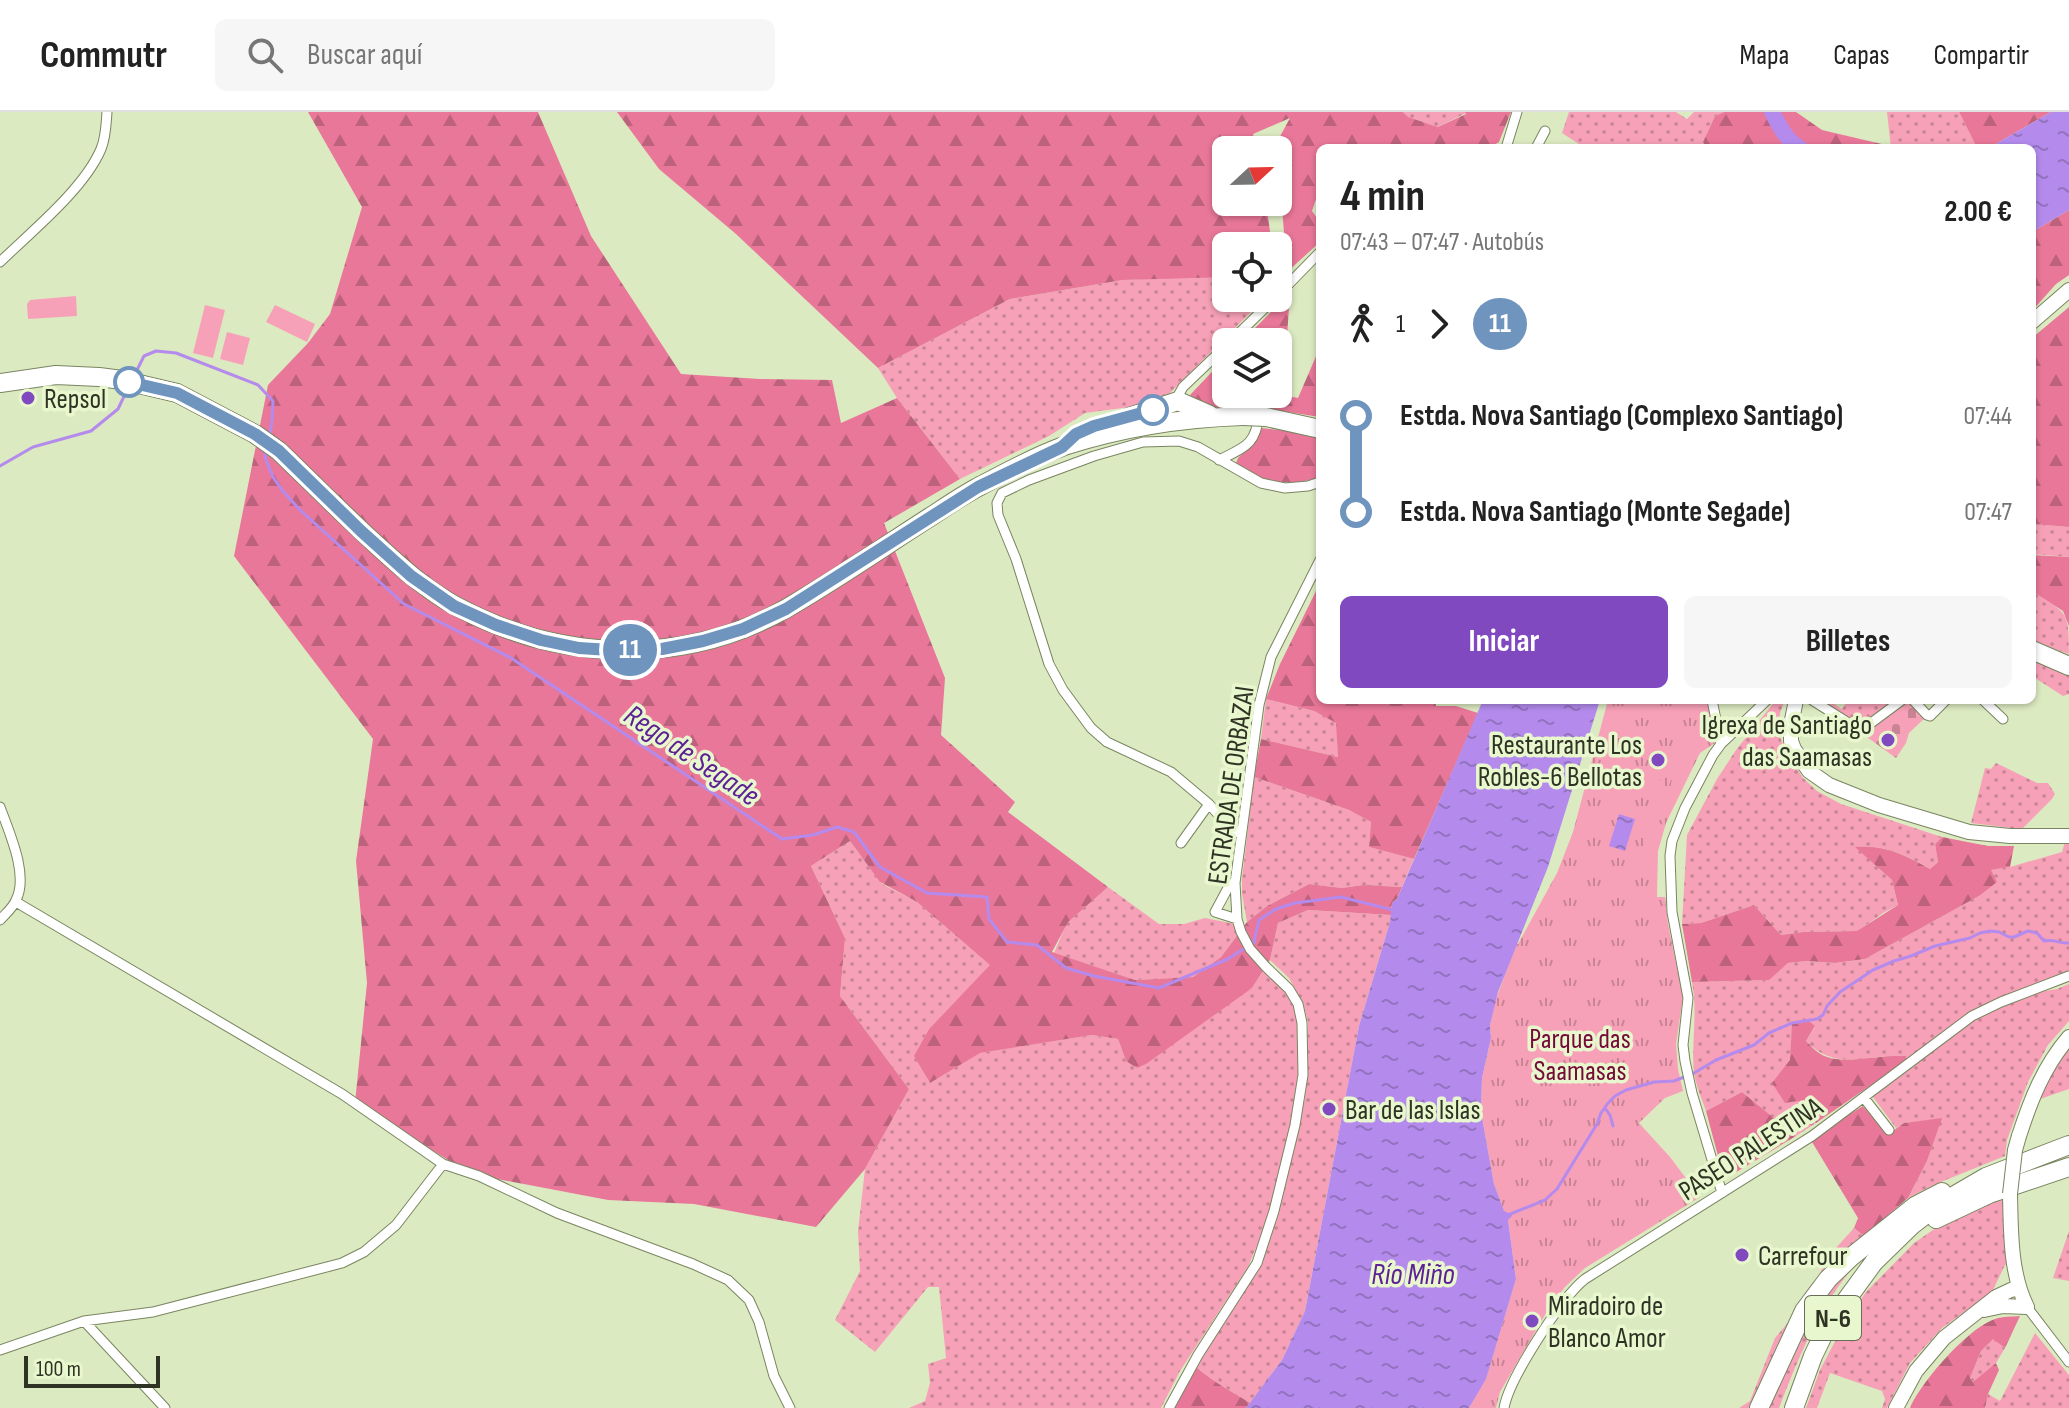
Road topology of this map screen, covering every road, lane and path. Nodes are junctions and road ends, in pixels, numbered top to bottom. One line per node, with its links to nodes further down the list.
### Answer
1 (107, 112): 7 (street)
2 (1517, 112): 4 (street)
3 (1545, 131): 5 (street)
4 (1507, 144)
5 (1538, 144)
6 (1316, 256): 8 (street)
7 (0, 262)
8 (1292, 281)
9 (2069, 290): 11 (street)
10 (1262, 312): 12 (street)
11 (2036, 319)
12 (1245, 328)
13 (1212, 359): 15 (street)
14 (0, 383): 22 (highway)
15 (1178, 401): 17 (highway); 20 (highway)
16 (1259, 408): 21 (street)
17 (1214, 417): 18 (highway, bridge); 19 (highway)
18 (1316, 428)
19 (1140, 434): 20 (highway); 21 (street); 22 (street)
20 (1062, 447): 22 (highway)
21 (1219, 460): 23 (street)
22 (1026, 472): 37 (street)
23 (1316, 483)
24 (1316, 568): 41 (street, ESTRADA DE ORBAZAI)
25 (2036, 652): 26 (highway)
26 (2069, 666)
27 (1713, 704): 36 (street)
28 (1763, 704): 36 (street)
29 (1795, 704): 42 (street)
30 (1818, 704): 31 (street)
31 (1897, 704)
32 (1917, 704): 33 (street)
33 (1942, 704)
34 (1987, 704): 35 (street)
35 (2003, 719)
36 (1721, 744): 40 (street)
37 (1209, 804): 41 (street); 43 (street)
38 (0, 807): 45 (street)
39 (1666, 823): 40 (street)
40 (1677, 827): 56 (street)
41 (1241, 835): 44 (street, ESTRADA DE ORBAZAI)
42 (2069, 836)
43 (1181, 843)
44 (1235, 883): 46 (street, ESTRADA DE ORBAZAI); 46 (street)
45 (16, 902): 47 (street); 53 (street)
46 (1237, 919): 66 (street, ESTRADA DE ORBAZAI)
47 (0, 920)
48 (2069, 976): 50 (street, PASEO PALESTINA)
49 (2069, 1037): 58 (street, bridge)
50 (1864, 1098): 51 (street); 56 (street, PASEO PALESTINA)
51 (1889, 1130)
52 (2069, 1145): 55 (highway, N-6)
53 (443, 1164): 61 (street); 65 (street)
54 (2069, 1167): 57 (highway)
55 (1986, 1177): 57 (highway, N-6); 68 (highway)
56 (1722, 1193): 67 (street, PASEO PALESTINA)
57 (1896, 1242): 69 (highway, N-6)
58 (2015, 1270): 59 (street); 60 (street)
59 (2022, 1296): 60 (street); 63 (street)
60 (2000, 1302): 70 (street)
61 (84, 1321): 62 (street); 64 (street)
62 (0, 1350)
63 (2069, 1362)
64 (165, 1408)
65 (790, 1408)
66 (1169, 1408)
67 (1504, 1408)
68 (1759, 1408)
69 (1794, 1408)
70 (1896, 1408)

